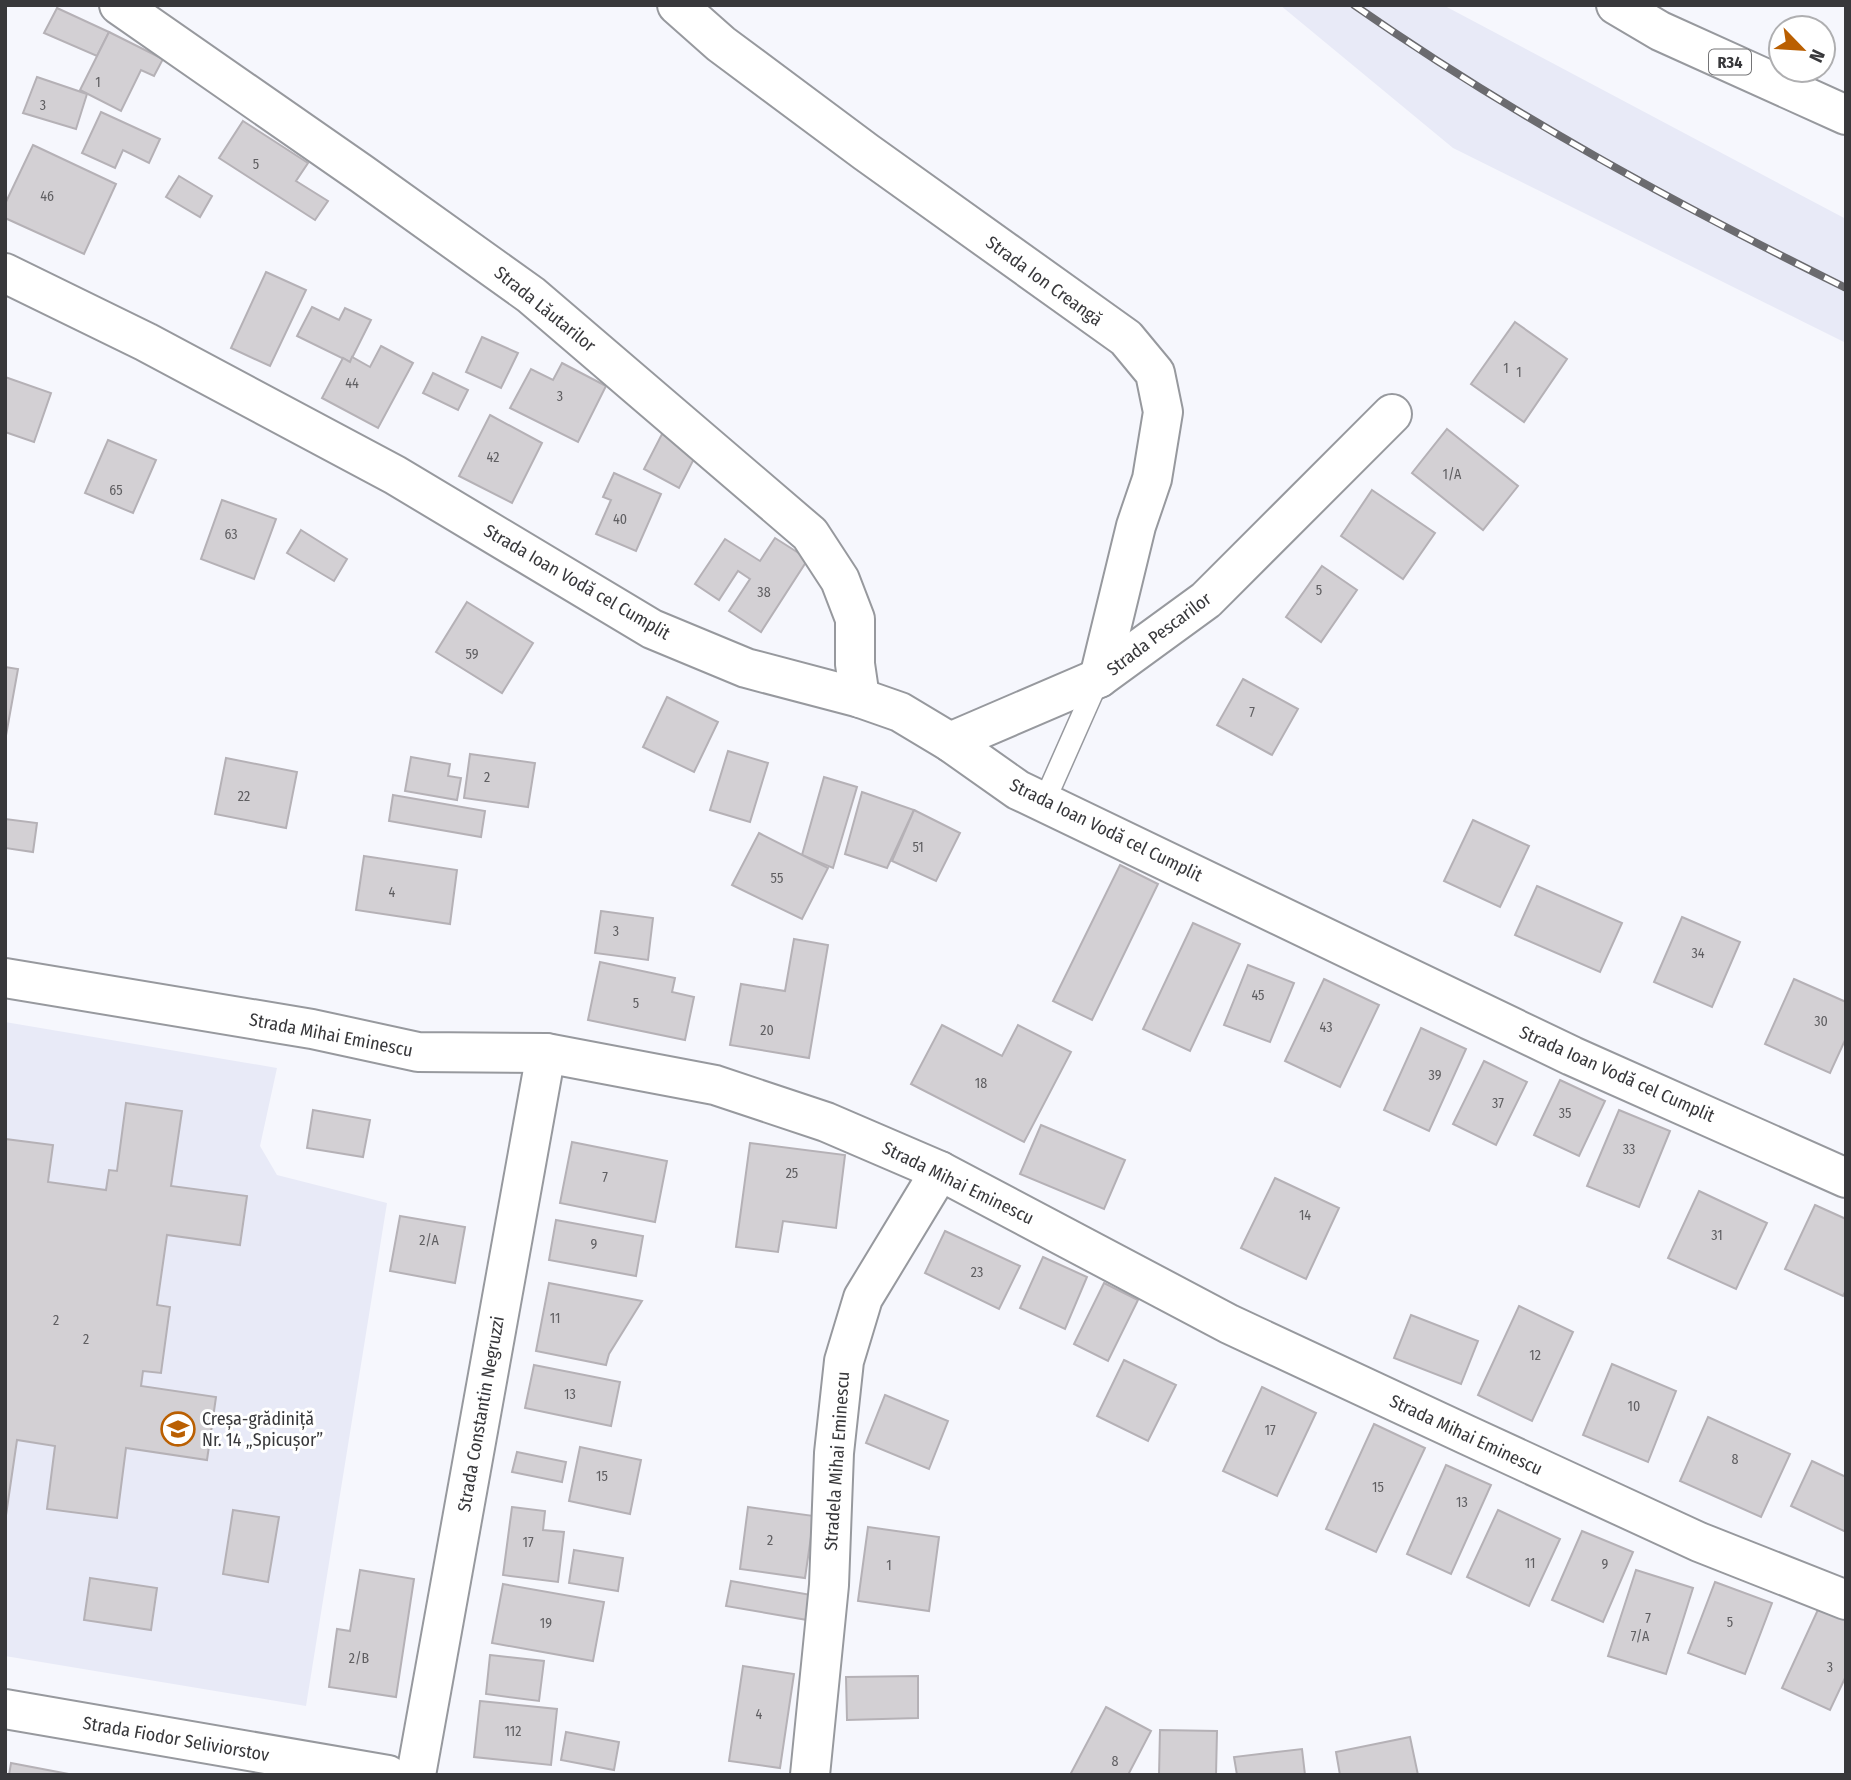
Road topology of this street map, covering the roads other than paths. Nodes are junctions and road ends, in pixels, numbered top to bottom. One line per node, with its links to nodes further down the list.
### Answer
1 (119, 5): 8 (street, Strada Lăutarilor)
2 (677, 5): 7 (street, Strada Ion Creangă)
3 (1616, 5): 4 (street, R34)
4 (1846, 115)
5 (5, 274): 8 (street, Strada Ioan Vodă cel Cumplit)
6 (1392, 414): 7 (street, Strada Pescarilor)
7 (1099, 678): 9 (street, Strada Pescarilor); 10 (lane)
8 (860, 698): 9 (street, Strada Ioan Vodă cel Cumplit)
9 (950, 742): 10 (street, Strada Ioan Vodă cel Cumplit)
10 (1044, 802): 14 (street, Strada Ioan Vodă cel Cumplit)
11 (5, 978): 12 (street, Strada Mihai Eminescu)
12 (546, 1053): 13 (street, Strada Mihai Eminescu); 18 (street, Strada Constantin Negruzzi)
13 (940, 1171): 15 (street, Strada Mihai Eminescu); 19 (street, Stradela Mihai Eminescu)
14 (1846, 1178)
15 (1846, 1600)
16 (5, 1709): 17 (street, Strada Fiodor Seliviorstov)
17 (388, 1775)
18 (416, 1775)
19 (810, 1775)

